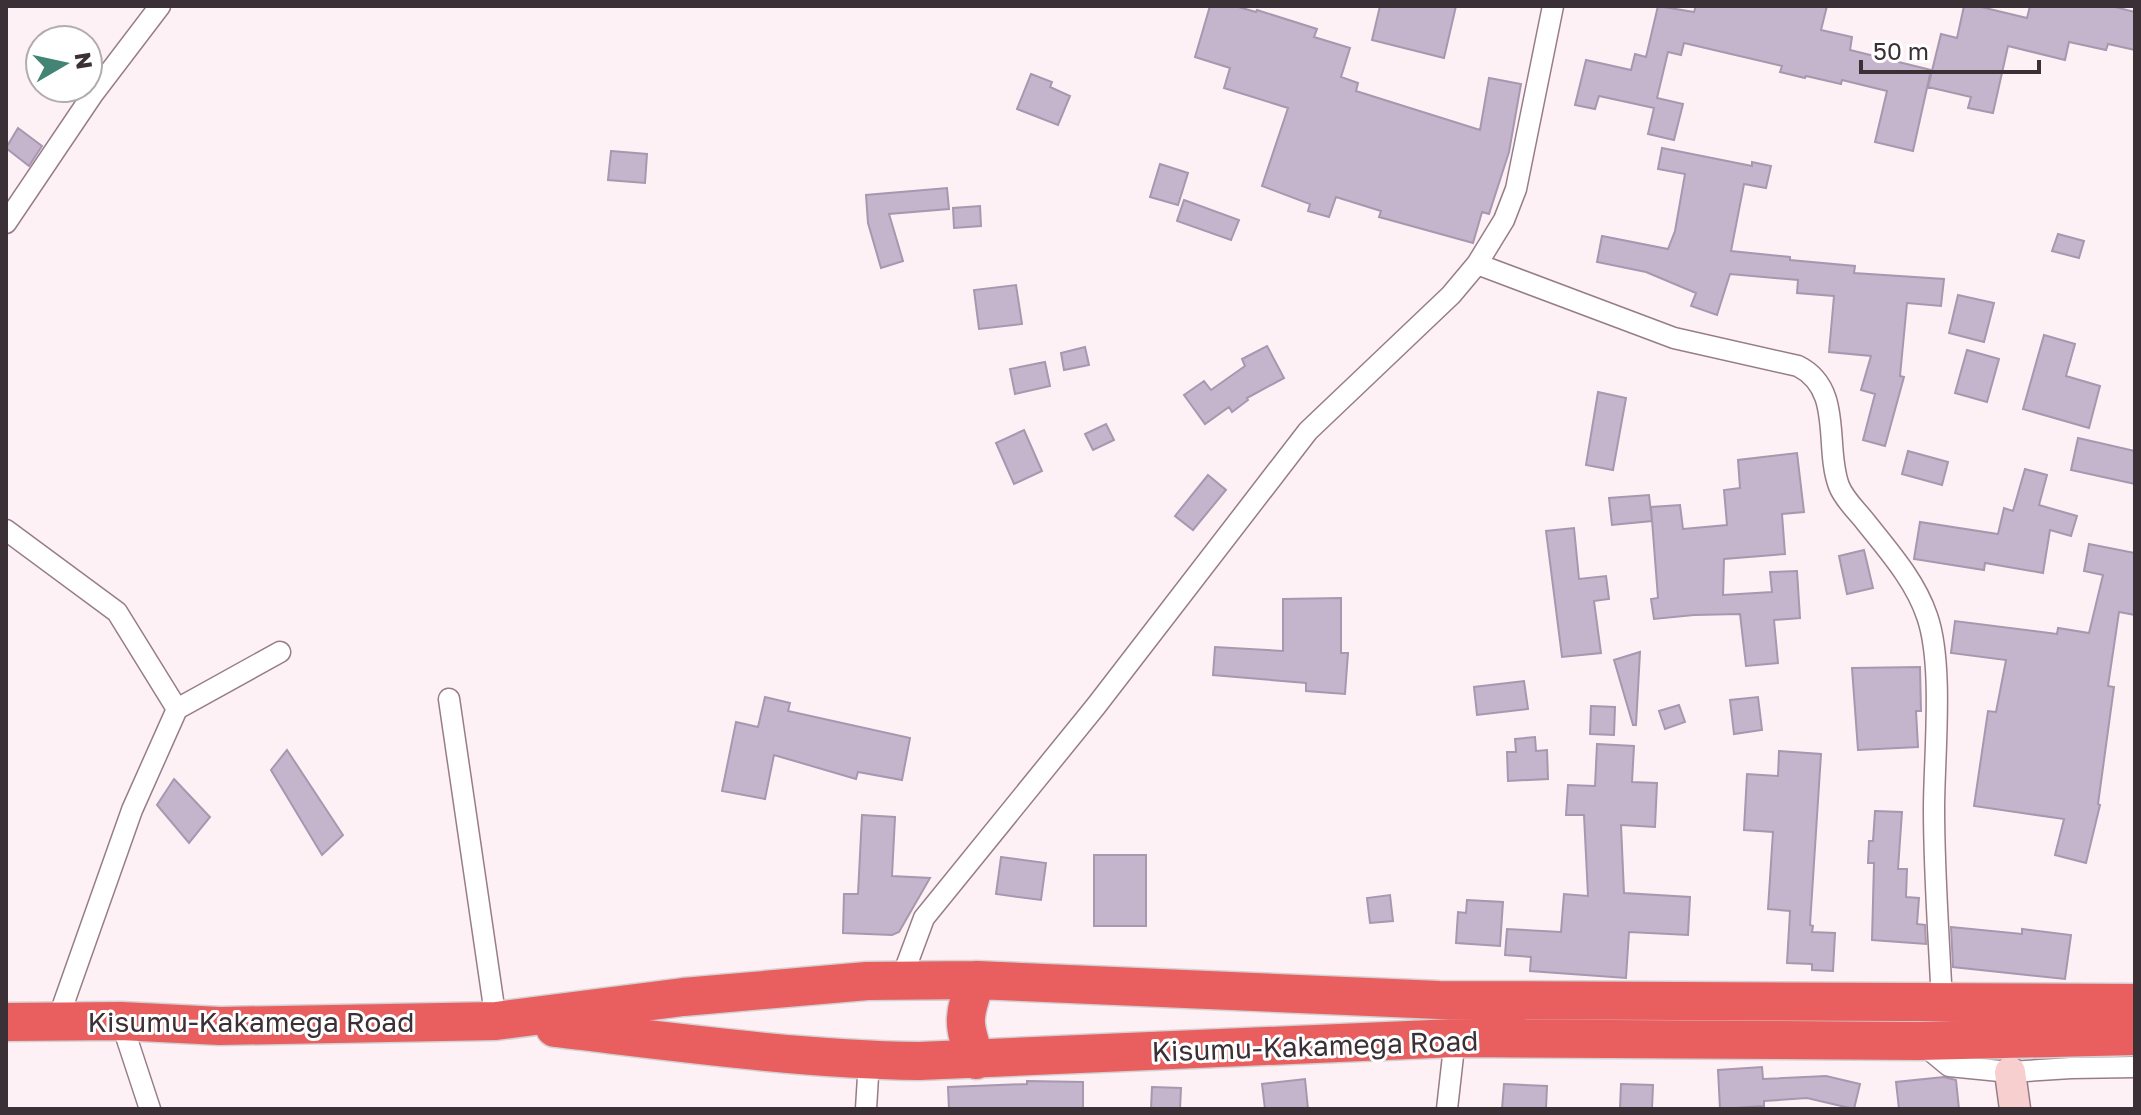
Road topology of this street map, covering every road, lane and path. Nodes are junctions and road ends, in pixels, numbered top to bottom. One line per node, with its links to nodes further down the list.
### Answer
1 (160, 6): 3 (street)
2 (1553, 6): 4 (street)
3 (6, 223)
4 (1477, 264): 9 (street); 11 (street)
5 (6, 530): 8 (street)
6 (280, 652): 8 (street)
7 (449, 699): 14 (street)
8 (177, 709): 16 (street)
9 (901, 980): 10 (highway, Kisumu-Kakamega Road); 14 (highway, Kisumu-Kakamega Road)
10 (976, 980): 11 (highway, Kisumu-Kakamega Road); 21 (highway)
11 (1942, 1003): 12 (highway, Kisumu-Kakamega Road)
12 (2135, 1003)
13 (121, 1021): 14 (highway, Kisumu-Kakamega Road); 16 (highway, Kisumu-Kakamega Road); 24 (street)
14 (496, 1021): 20 (highway, Kisumu-Kakamega Road)
15 (6, 1022): 16 (highway, Kisumu-Kakamega Road)
16 (57, 1022)
17 (2135, 1036): 19 (highway, Kisumu-Kakamega Road)
18 (1455, 1038): 19 (highway, Kisumu-Kakamega Road); 21 (highway, Kisumu-Kakamega Road); 26 (street)
19 (1919, 1041): 23 (street)
20 (869, 1060): 21 (highway, Kisumu-Kakamega Road); 25 (street)
21 (976, 1060)
22 (2135, 1067): 23 (street)
23 (2010, 1072): 27 (main road)
24 (150, 1109)
25 (866, 1109)
26 (1447, 1109)
27 (2015, 1109)

